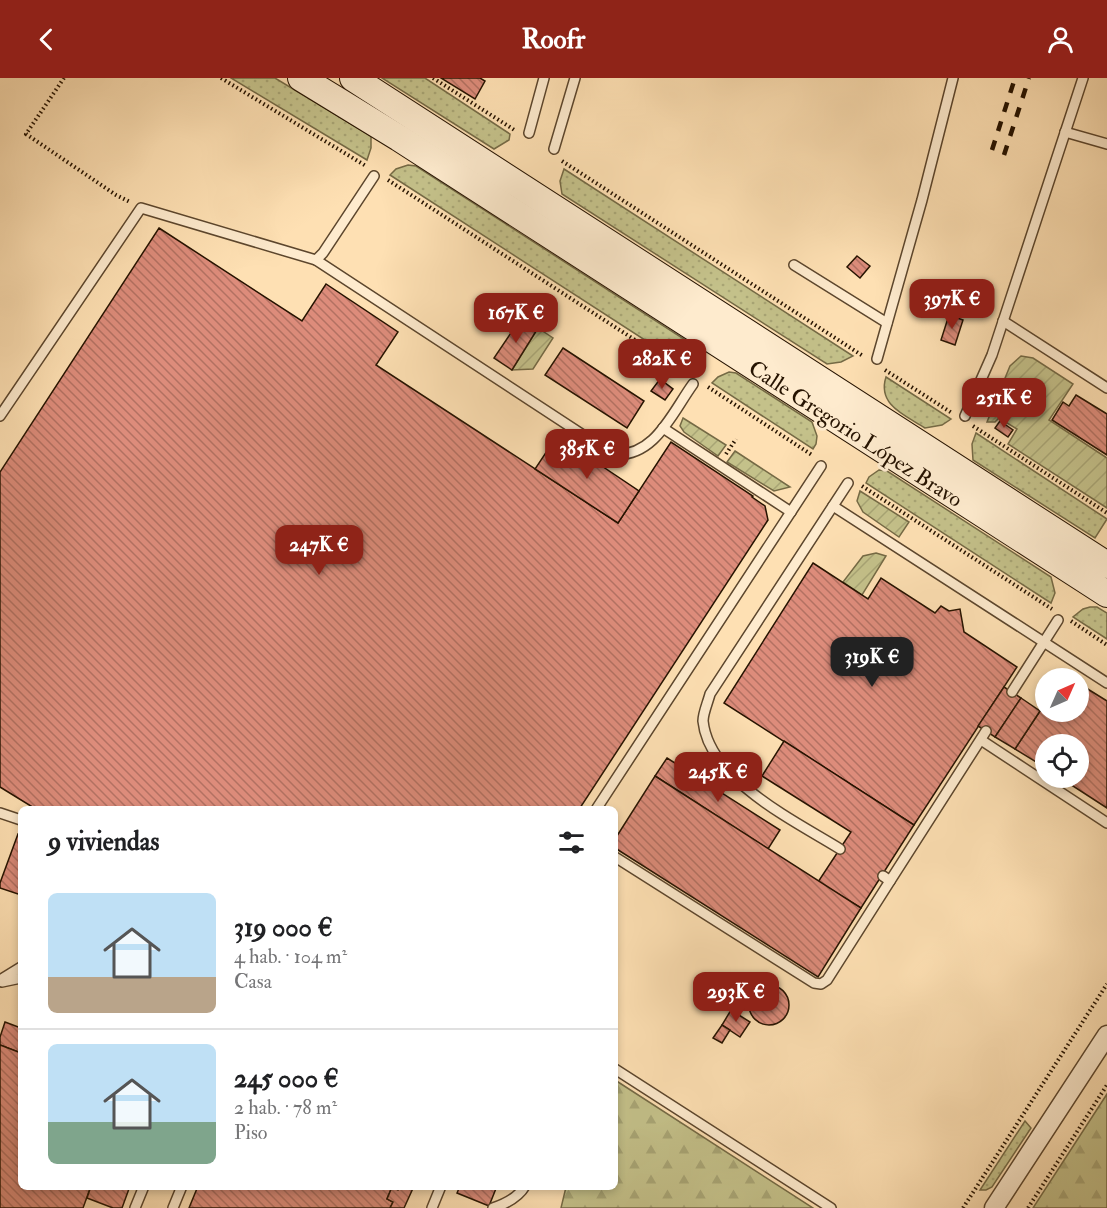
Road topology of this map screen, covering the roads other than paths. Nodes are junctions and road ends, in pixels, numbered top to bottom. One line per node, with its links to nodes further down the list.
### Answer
1 (302, 78): 27 (main road, Calle Gregorio López Bravo)
2 (353, 78): 26 (main road, Calle Gregorio López Bravo)
3 (544, 78): 8 (lane)
4 (575, 78): 10 (lane)
5 (953, 78): 15 (lane)
6 (1083, 78): 7 (lane)
7 (1065, 132): 9 (lane); 14 (lane)
8 (524, 133)
9 (1107, 144)
10 (553, 152)
11 (374, 176): 12 (lane)
12 (316, 260): 19 (lane); 21 (lane)
13 (794, 264): 15 (lane)
14 (1003, 321): 18 (lane); 20 (lane)
15 (887, 323): 16 (lane)
16 (877, 359)
17 (694, 381): 21 (lane)
18 (1107, 388)
19 (0, 416)
20 (964, 418)
21 (663, 428): 25 (lane)
22 (820, 466): 25 (lane)
23 (848, 483): 24 (lane)
24 (833, 506): 29 (lane); 38 (lane)
25 (790, 512): 34 (lane)
26 (1107, 565)
27 (1107, 594)
28 (1060, 618): 29 (lane)
29 (1043, 643): 30 (lane); 31 (lane)
30 (1107, 683)
31 (1012, 692)
32 (986, 731): 33 (lane)
33 (981, 740): 37 (lane); 39 (lane)
34 (598, 806)
35 (0, 813): 36 (lane)
36 (18, 819)
37 (1107, 823)
38 (840, 849)
39 (618, 859)
40 (18, 970): 42 (lane)
41 (18, 978): 42 (lane)
42 (0, 981)
43 (1107, 1035): 54 (street)
44 (618, 1071): 53 (lane)
45 (142, 1190): 49 (lane)
46 (180, 1190): 50 (lane)
47 (439, 1190): 51 (lane)
48 (523, 1190): 52 (lane)
49 (135, 1208)
50 (173, 1208)
51 (432, 1208)
52 (493, 1208)
53 (831, 1208)
54 (994, 1208)

